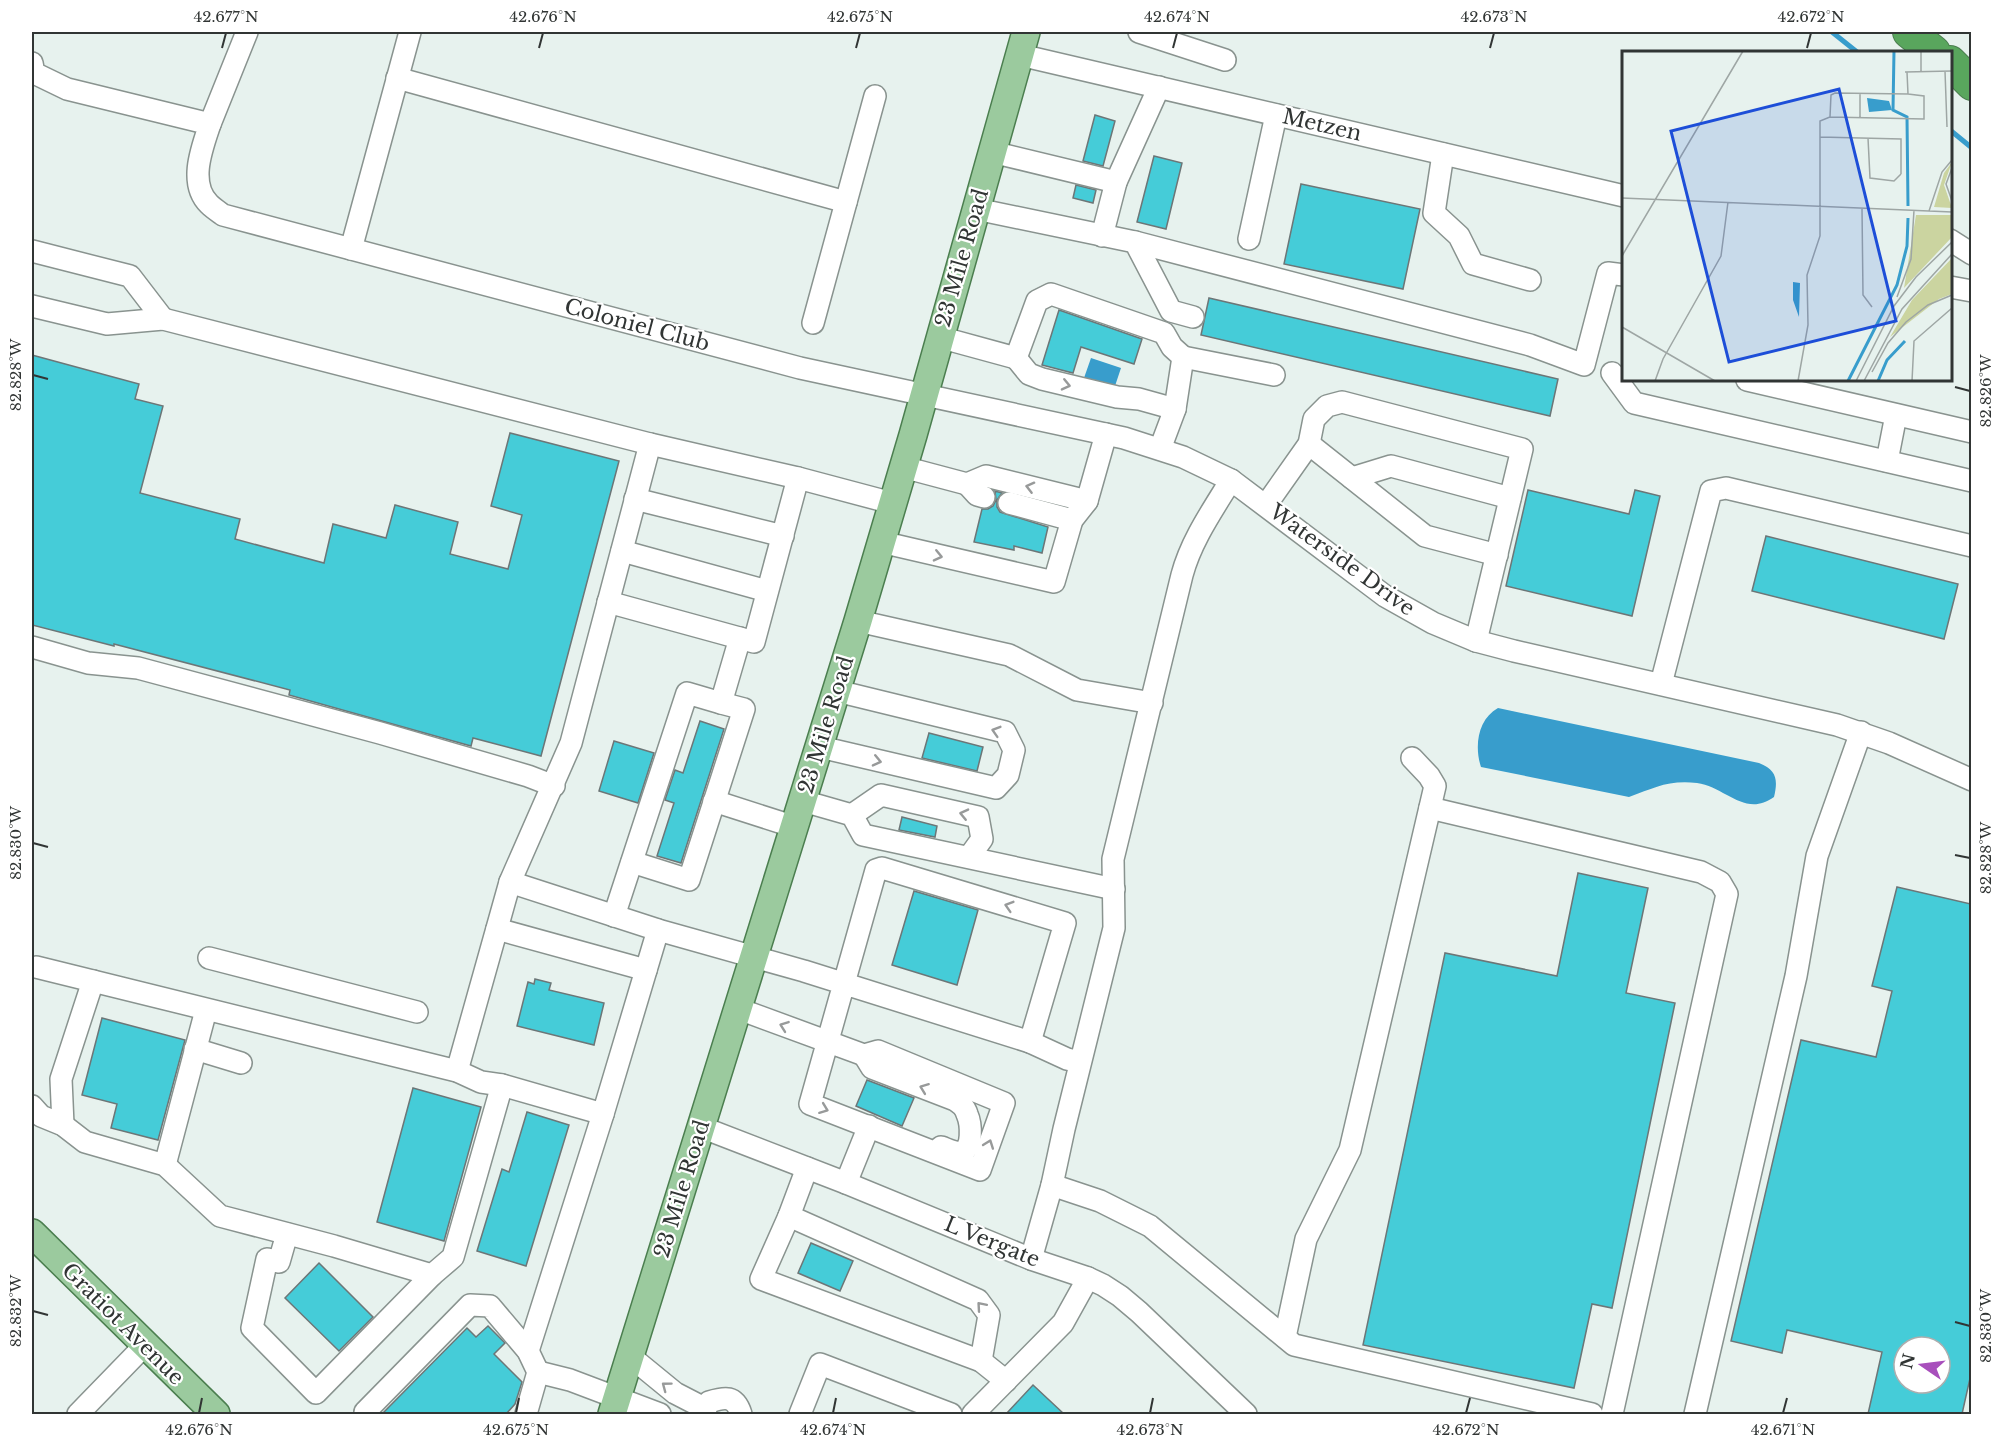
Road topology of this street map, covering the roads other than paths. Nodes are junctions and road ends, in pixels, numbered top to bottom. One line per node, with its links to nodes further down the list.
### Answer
1 (247, 32): 18 (street, Coloniel Club)
2 (410, 32): 13 (street)
3 (1138, 32): 9 (street)
4 (1909, 32): 7 (highway)
5 (1921, 32): 8 (highway)
6 (1023, 43): 15 (street, Metzen); 19 (main road, 23 Mile Road)
7 (1933, 51)
8 (1940, 51)
9 (1225, 60)
10 (1952, 64): 14 (highway)
11 (1952, 69): 14 (highway)
12 (32, 70): 18 (street)
13 (397, 78): 23 (street); 29 (street)
14 (1971, 85)
15 (1159, 87): 17 (street, Metzen); 21 (street)
16 (875, 96): 23 (street)
17 (1276, 114): 20 (street, Metzen); 26 (street)
18 (210, 124): 29 (street, Coloniel Club)
19 (992, 152): 21 (street); 24 (main road, 23 Mile Road)
20 (1443, 154): 22 (street, Metzen); 33 (street)
21 (1116, 182): 25 (street)
22 (1622, 196)
23 (846, 202): 39 (street)
24 (976, 209): 25 (street); 40 (main road, 23 Mile Road)
25 (1102, 236): 28 (street)
26 (1249, 239)
27 (1952, 241): 31 (street)
28 (1135, 242): 37 (street); 43 (street)
29 (351, 249): 48 (street, Coloniel Club)
30 (32, 251): 38 (street)
31 (1971, 254)
32 (1622, 275): 43 (street)
33 (1530, 280)
34 (1952, 287): 35 (street)
35 (1971, 291)
36 (32, 306): 38 (street)
37 (1193, 317)
38 (163, 319): 53 (street)
39 (813, 323)
40 (939, 337): 42 (street); 48 (main road, 23 Mile Road)
41 (1183, 357): 42 (street); 45 (street); 49 (street)
42 (1016, 358): 49 (street, one-way to 49)
43 (1584, 365): 44 (street)
44 (1618, 370)
45 (1274, 375)
46 (1623, 381): 56 (street)
47 (1751, 381): 50 (street)
48 (924, 394): 52 (street, Waterside Drive); 57 (main road, 23 Mile Road)
49 (1175, 409): 55 (street)
50 (1896, 415): 51 (street); 56 (street)
51 (1971, 432)
52 (1106, 434): 55 (street, Waterside Drive); 66 (street)
53 (650, 444): 58 (street); 65 (street)
54 (1309, 444): 59 (street); 64 (street); 69 (street)
55 (1160, 449): 60 (street, Waterside Drive)
56 (1887, 461): 61 (street)
57 (903, 467): 62 (street); 67 (main road, 23 Mile Road)
58 (798, 478): 67 (street); 71 (street)
59 (1352, 478): 64 (street); 75 (street)
60 (1231, 480): 69 (street, Waterside Drive); 85 (street)
61 (1971, 481)
62 (967, 484): 63 (street); 66 (street, one-way to 62)
63 (984, 497)
64 (1510, 498): 75 (street)
65 (635, 499): 71 (street); 74 (street)
66 (1087, 501): 70 (street)
67 (892, 502): 72 (main road, 23 Mile Road)
68 (1009, 503): 70 (street)
69 (1266, 505): 80 (street, Waterside Drive)
70 (1072, 520): 72 (street, one-way to 70)
71 (783, 536): 76 (street)
72 (881, 542): 78 (main road, 23 Mile Road)
73 (1971, 546): 82 (street)
74 (622, 550): 76 (street); 77 (street)
75 (1497, 555): 80 (street)
76 (767, 591): 79 (street)
77 (608, 603): 79 (street); 90 (street)
78 (858, 621): 83 (main road, 23 Mile Road); 85 (street)
79 (740, 638): 84 (street)
80 (1476, 640): 82 (street, Waterside Drive)
81 (32, 647): 90 (street)
82 (1661, 684): 86 (street, Waterside Drive)
83 (837, 691): 87 (main road, 23 Mile Road); 87 (street, one-way to 83)
84 (721, 703): 91 (street); 97 (street)
85 (1152, 703): 99 (street)
86 (1861, 732): 89 (street, Waterside Drive); 157 (street)
87 (820, 747): 92 (main road, 23 Mile Road)
88 (1412, 758): 93 (street)
89 (1971, 780)
90 (554, 786): 98 (street)
91 (714, 801): 95 (street); 97 (street)
92 (803, 801): 94 (street); 95 (main road, 23 Mile Road)
93 (1430, 808): 136 (street); 156 (street)
94 (852, 814): 96 (street); 96 (street, one-way to 94)
95 (795, 827): 104 (main road, 23 Mile Road)
96 (969, 857): 99 (street)
97 (632, 862): 100 (street)
98 (510, 882): 100 (street); 101 (street)
99 (1114, 888): 116 (street)
100 (614, 916): 102 (street)
101 (497, 929): 106 (street); 118 (street)
102 (658, 930): 104 (street); 106 (street)
103 (209, 958): 111 (street)
104 (754, 958): 108 (street); 109 (main road, 23 Mile Road)
105 (36, 967): 107 (street)
106 (646, 970): 121 (street)
107 (93, 981): 110 (street); 122 (street)
108 (844, 983): 112 (street); 113 (street); 113 (street, one-way to 108)
109 (739, 1009): 112 (street, one-way to 109); 124 (main road, 23 Mile Road)
110 (206, 1010): 114 (street); 118 (street)
111 (417, 1012)
112 (827, 1042): 115 (street); 123 (street, one-way to 123)
113 (1030, 1042): 116 (street)
114 (195, 1049): 117 (street); 126 (street)
115 (864, 1055): 125 (street, one-way to 115); 125 (street, one-way to 115)
116 (1080, 1062): 129 (street)
117 (241, 1064)
118 (457, 1071): 119 (street)
119 (502, 1085): 121 (street); 134 (street)
120 (32, 1106): 122 (street)
121 (603, 1114): 138 (street)
122 (63, 1125): 126 (street)
123 (869, 1126): 125 (street); 128 (street)
124 (701, 1127): 127 (street, L Vergate); 139 (main road, 23 Mile Road)
125 (916, 1145)
126 (165, 1166): 132 (street)
127 (807, 1168): 128 (street, L Vergate); 130 (street)
128 (846, 1183): 133 (street, L Vergate)
129 (1052, 1185): 133 (street); 136 (street)
130 (789, 1216): 140 (street, one-way to 130); 140 (street)
131 (32, 1233): 137 (main road, Gratiot Avenue)
132 (287, 1234): 134 (street); 134 (street)
133 (1031, 1258): 135 (street, L Vergate)
134 (432, 1275)
135 (1088, 1278): 142 (street); 154 (street, L Vergate)
136 (1285, 1338): 155 (street)
137 (145, 1345): 145 (street); 146 (main road, Gratiot Avenue)
138 (528, 1351): 141 (street); 147 (street)
139 (631, 1357): 143 (main road, 23 Mile Road); 144 (street, one-way to 139)
140 (981, 1361): 142 (street)
141 (538, 1372): 143 (street); 148 (street)
142 (1006, 1381): 153 (street)
143 (615, 1406): 149 (street)
144 (704, 1412): 150 (street)
145 (78, 1414)
146 (216, 1414)
147 (366, 1414)
148 (526, 1414)
149 (660, 1414)
150 (741, 1414)
151 (800, 1414): 152 (street)
152 (951, 1414)
153 (973, 1414)
154 (1246, 1414)
155 (1592, 1414)
156 (1612, 1414)
157 (1695, 1414)

